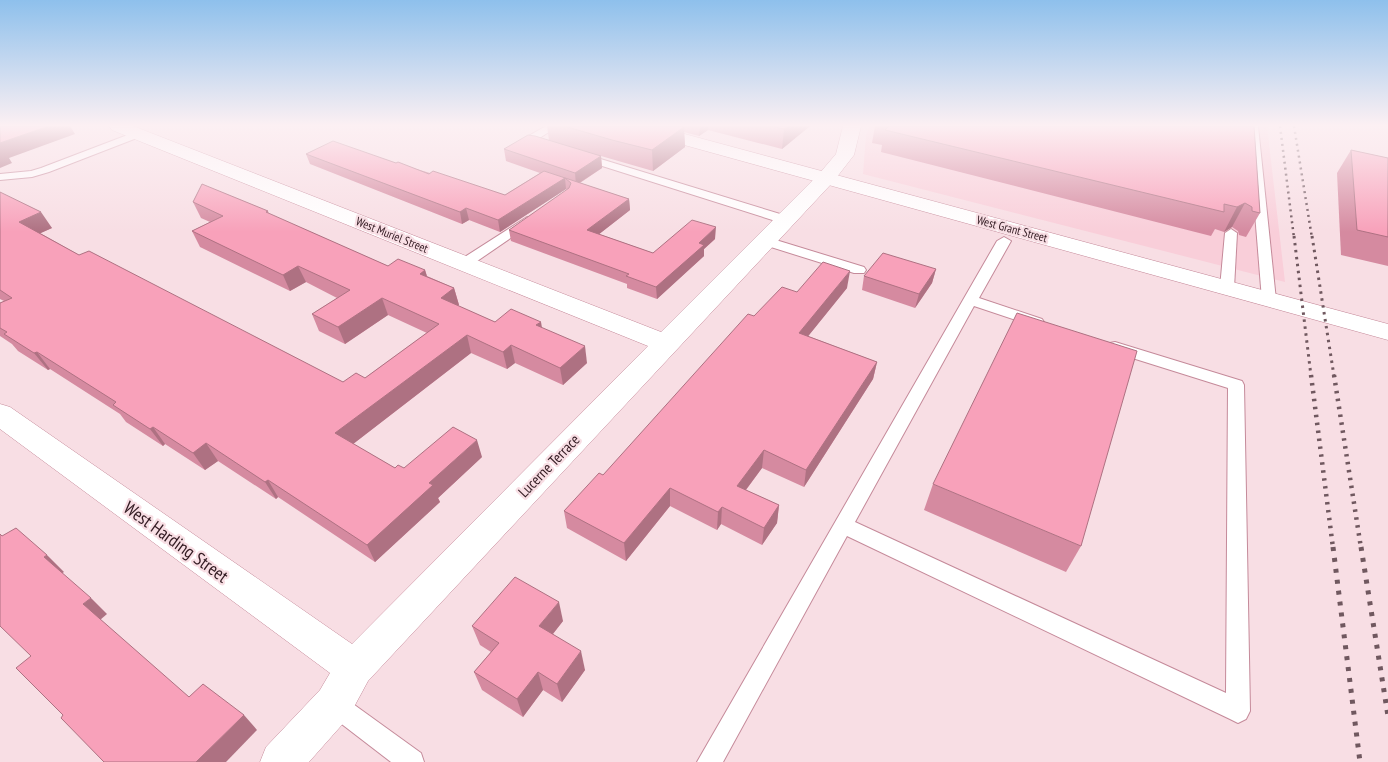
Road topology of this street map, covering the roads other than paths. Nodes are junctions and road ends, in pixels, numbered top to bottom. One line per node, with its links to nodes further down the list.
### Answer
1 (67, 162): 7 (lane)
2 (208, 162): 14 (street, West Muriel Street)
3 (597, 162): 10 (lane)
4 (766, 162): 8 (street, West Grant Street)
5 (840, 162): 8 (street, Lucerne Terrace)
6 (1256, 162): 18 (lane)
7 (0, 176)
8 (826, 178): 10 (street, Lucerne Terrace); 16 (street, West Grant Street)
9 (534, 216): 14 (lane)
10 (786, 220): 12 (street, Lucerne Terrace)
11 (1231, 233): 16 (lane)
12 (766, 241): 15 (lane); 22 (street, Lucerne Terrace)
13 (1004, 241): 17 (lane)
14 (465, 263): 22 (street, West Muriel Street)
15 (859, 270)
16 (1227, 288): 18 (street, West Grant Street)
17 (970, 300): 19 (lane); 24 (lane)
18 (1269, 300): 20 (street, West Grant Street)
19 (1055, 328)
20 (1388, 332)
21 (1093, 340): 24 (lane)
22 (667, 344): 25 (street, Lucerne Terrace)
23 (0, 414): 25 (street, West Harding Street)
24 (843, 525): 29 (lane)
25 (354, 668): 26 (street, Lucerne Terrace)
26 (334, 704): 27 (street, Lucerne Terrace); 28 (lane)
27 (282, 762)
28 (412, 762)
29 (709, 762)

